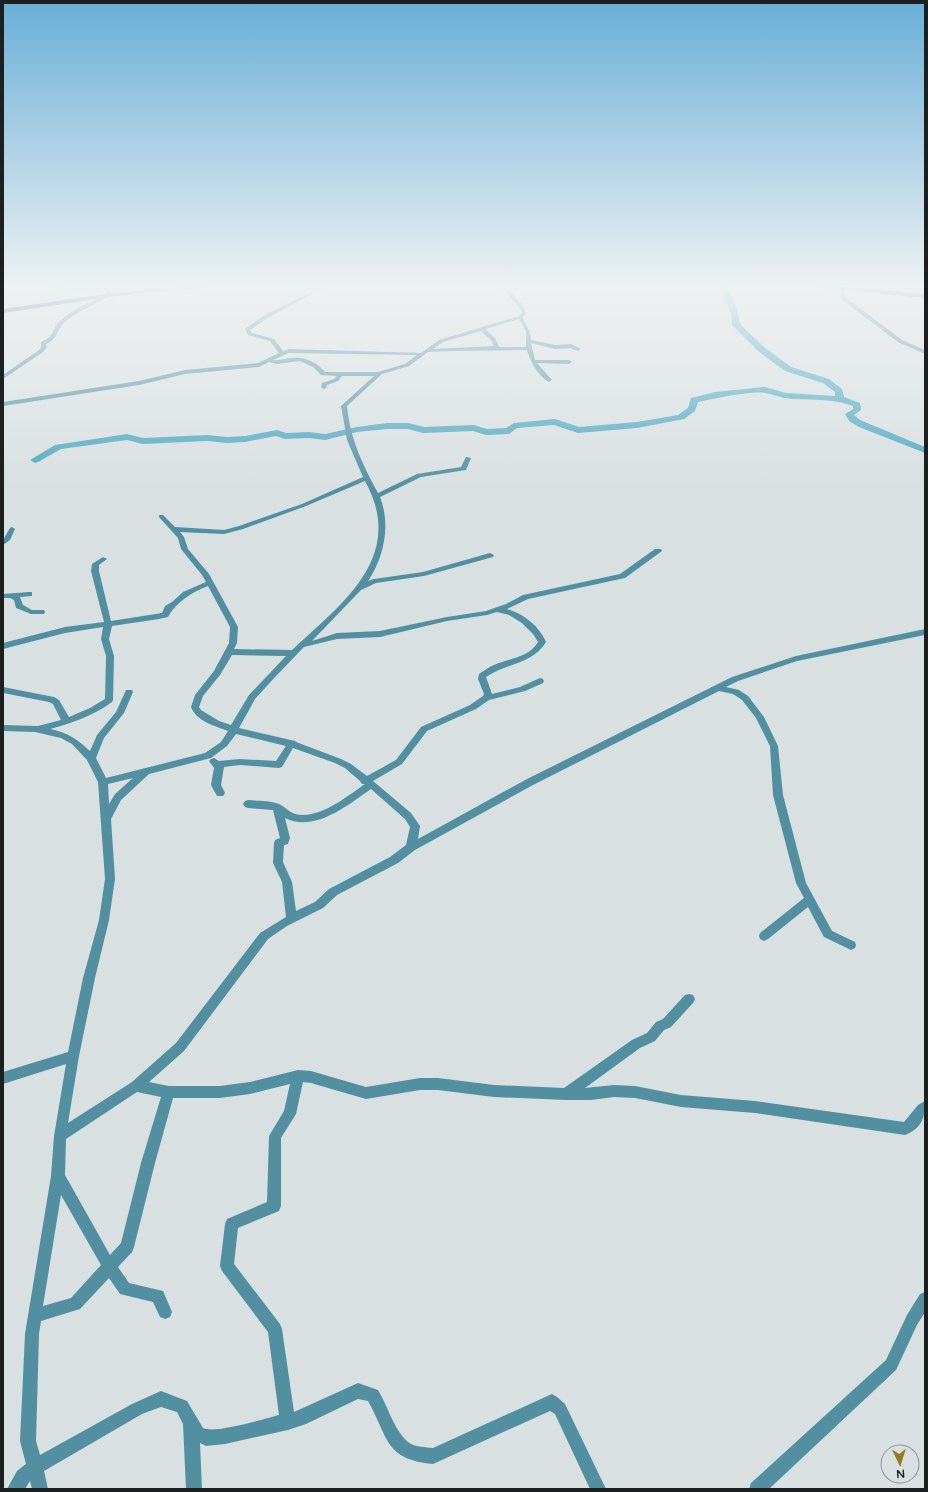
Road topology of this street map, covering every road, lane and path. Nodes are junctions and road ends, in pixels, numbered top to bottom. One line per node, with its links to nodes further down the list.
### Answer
1 (281, 352): 7 (street)
2 (39, 353): 11 (street)
3 (400, 353): 4 (street)
4 (423, 353): 9 (street)
5 (530, 353): 6 (street)
6 (536, 361): 8 (street); 12 (street)
7 (270, 362): 10 (street); 14 (street)
8 (569, 362)
9 (378, 374): 10 (street); 16 (street)
10 (340, 375): 13 (street)
11 (3, 377)
12 (549, 380)
13 (324, 387)
14 (3, 404)
15 (468, 458): 17 (street)
16 (366, 478): 17 (street); 20 (street)
17 (377, 496): 26 (street)
18 (161, 516): 20 (street)
19 (12, 528): 21 (street)
20 (172, 529): 25 (street)
21 (3, 543)
22 (658, 551): 30 (street)
23 (490, 555): 26 (street)
24 (103, 559): 31 (street)
25 (210, 584): 31 (street); 35 (street)
26 (359, 588): 34 (street)
27 (29, 594): 28 (street)
28 (6, 596): 29 (street)
29 (41, 612)
30 (487, 613): 34 (street); 41 (street)
31 (108, 624): 33 (street); 42 (street)
32 (925, 632): 38 (street)
33 (3, 646)
34 (300, 647): 36 (street)
35 (229, 652): 36 (street); 45 (street)
36 (292, 654): 45 (street)
37 (540, 681): 41 (street)
38 (719, 688): 57 (street); 58 (street)
39 (3, 690): 42 (street)
40 (129, 692): 48 (street)
41 (486, 698): 52 (street)
42 (67, 722): 44 (street)
43 (3, 728): 44 (street)
44 (35, 729): 48 (street)
45 (234, 730): 46 (street); 47 (street)
46 (292, 744): 49 (street); 52 (street)
47 (208, 756): 49 (street); 50 (street)
48 (91, 758): 51 (street)
49 (218, 764): 53 (street)
50 (146, 772): 51 (street); 56 (street)
51 (104, 782): 56 (street)
52 (368, 783): 55 (street); 57 (street)
53 (220, 793)
54 (248, 804): 55 (street)
55 (277, 808): 59 (street)
56 (105, 822): 63 (street)
57 (411, 847): 59 (street)
58 (810, 899): 60 (street); 61 (street)
59 (291, 919): 66 (street)
60 (764, 936)
61 (851, 945)
62 (689, 1000): 68 (street)
63 (73, 1056): 65 (street); 70 (street)
64 (298, 1076): 67 (street); 68 (street); 76 (street)
65 (3, 1078)
66 (136, 1086): 67 (street); 70 (street)
67 (169, 1092): 72 (street)
68 (566, 1094): 69 (street)
69 (925, 1107)
70 (60, 1136): 71 (street)
71 (58, 1176): 72 (street); 75 (street)
72 (109, 1266): 74 (street); 75 (street)
73 (925, 1299): 83 (street)
74 (165, 1312)
75 (36, 1316): 78 (street)
76 (288, 1422): 77 (street); 82 (street)
77 (191, 1424): 78 (street); 81 (street)
78 (35, 1467): 79 (street); 80 (street)
79 (15, 1489)
80 (40, 1489)
81 (194, 1489)
82 (598, 1489)
83 (757, 1489)

